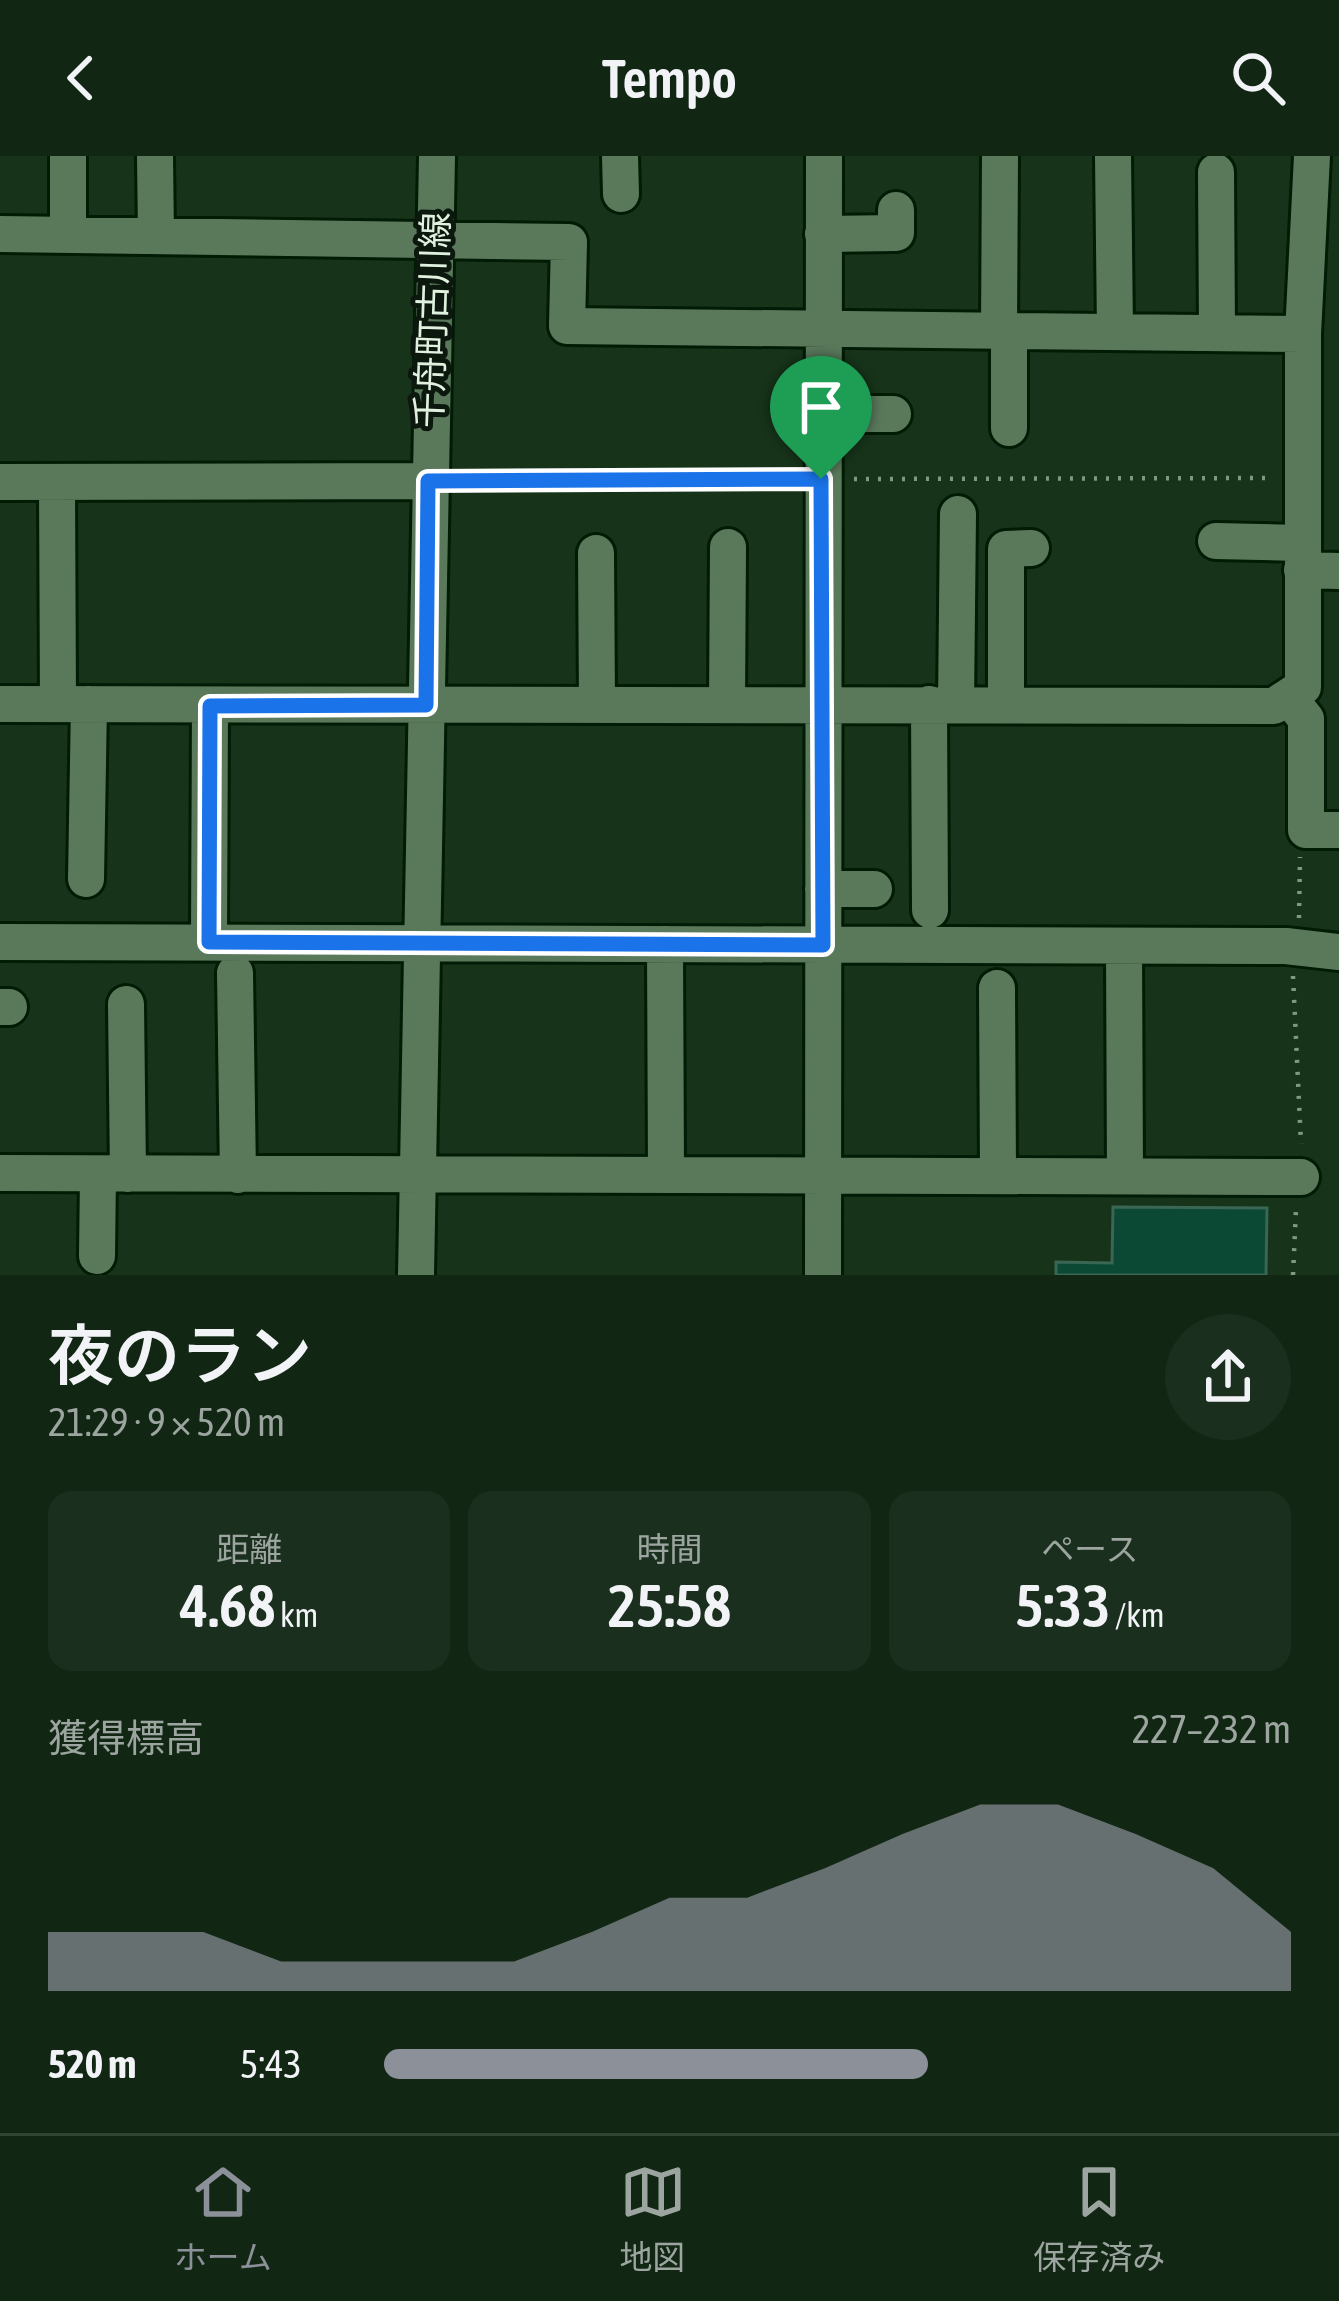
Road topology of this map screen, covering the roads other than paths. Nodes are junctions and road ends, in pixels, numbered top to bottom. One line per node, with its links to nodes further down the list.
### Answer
1 (68, 156): 15 (street)
2 (155, 156): 16 (street)
3 (437, 156): 17 (street, 千舟町古川線)
4 (620, 156): 10 (street)
5 (824, 156): 14 (street)
6 (1000, 156): 19 (street)
7 (1113, 156): 20 (street)
8 (1312, 156): 12 (street)
9 (1216, 172): 21 (street)
10 (621, 194)
11 (896, 210): 14 (street)
12 (1325, 224): 22 (street)
13 (0, 234): 15 (street)
14 (823, 234): 18 (street)
15 (68, 235): 16 (street)
16 (156, 236): 17 (street)
17 (434, 239): 18 (street); 26 (street, 千舟町古川線)
18 (821, 331): 19 (street); 23 (street)
19 (1004, 332): 20 (street); 25 (street)
20 (1115, 332): 21 (street)
21 (1217, 333): 22 (street)
22 (1303, 334): 34 (street)
23 (821, 414): 24 (street); 41 (street)
24 (893, 414)
25 (1009, 428)
26 (428, 481): 28 (street); 42 (street, 千舟町古川線)
27 (0, 482): 28 (street)
28 (57, 482): 38 (street)
29 (958, 514): 43 (street)
30 (1216, 541): 34 (street)
31 (728, 547): 40 (street)
32 (1031, 548): 44 (street)
33 (596, 553): 39 (street)
34 (1302, 556): 35 (street); 36 (street)
35 (1339, 571)
36 (1291, 700): 44 (street); 46 (street)
37 (0, 704): 38 (street)
38 (73, 704): 45 (street); 47 (street)
39 (597, 704): 40 (street); 42 (street)
40 (727, 704): 41 (street)
41 (823, 704): 43 (street); 48 (street)
42 (426, 705): 45 (street); 53 (street, 千舟町古川線)
43 (943, 705): 44 (street); 50 (street)
44 (1006, 705)
45 (210, 706): 52 (street)
46 (1323, 830)
47 (86, 880)
48 (823, 889): 49 (street); 55 (street)
49 (874, 890)
50 (930, 910)
51 (0, 941): 52 (street)
52 (209, 942): 53 (street)
53 (422, 942): 54 (street); 67 (street, 千舟町古川線)
54 (665, 944): 55 (street); 63 (street)
55 (823, 945): 56 (street); 61 (street)
56 (1124, 946): 57 (street); 68 (street)
57 (1339, 952)
58 (244, 991): 66 (street)
59 (126, 1004): 64 (street)
60 (1006, 1006): 65 (street)
61 (823, 1172): 63 (street); 65 (street); 72 (street)
62 (0, 1173): 64 (street)
63 (666, 1173): 67 (street)
64 (113, 1174): 66 (street); 70 (street)
65 (998, 1174): 68 (street)
66 (238, 1175): 67 (street)
67 (418, 1175): 71 (street, 千舟町古川線)
68 (1125, 1176): 69 (street)
69 (1301, 1178)
70 (97, 1256)
71 (416, 1275)
72 (823, 1275)

